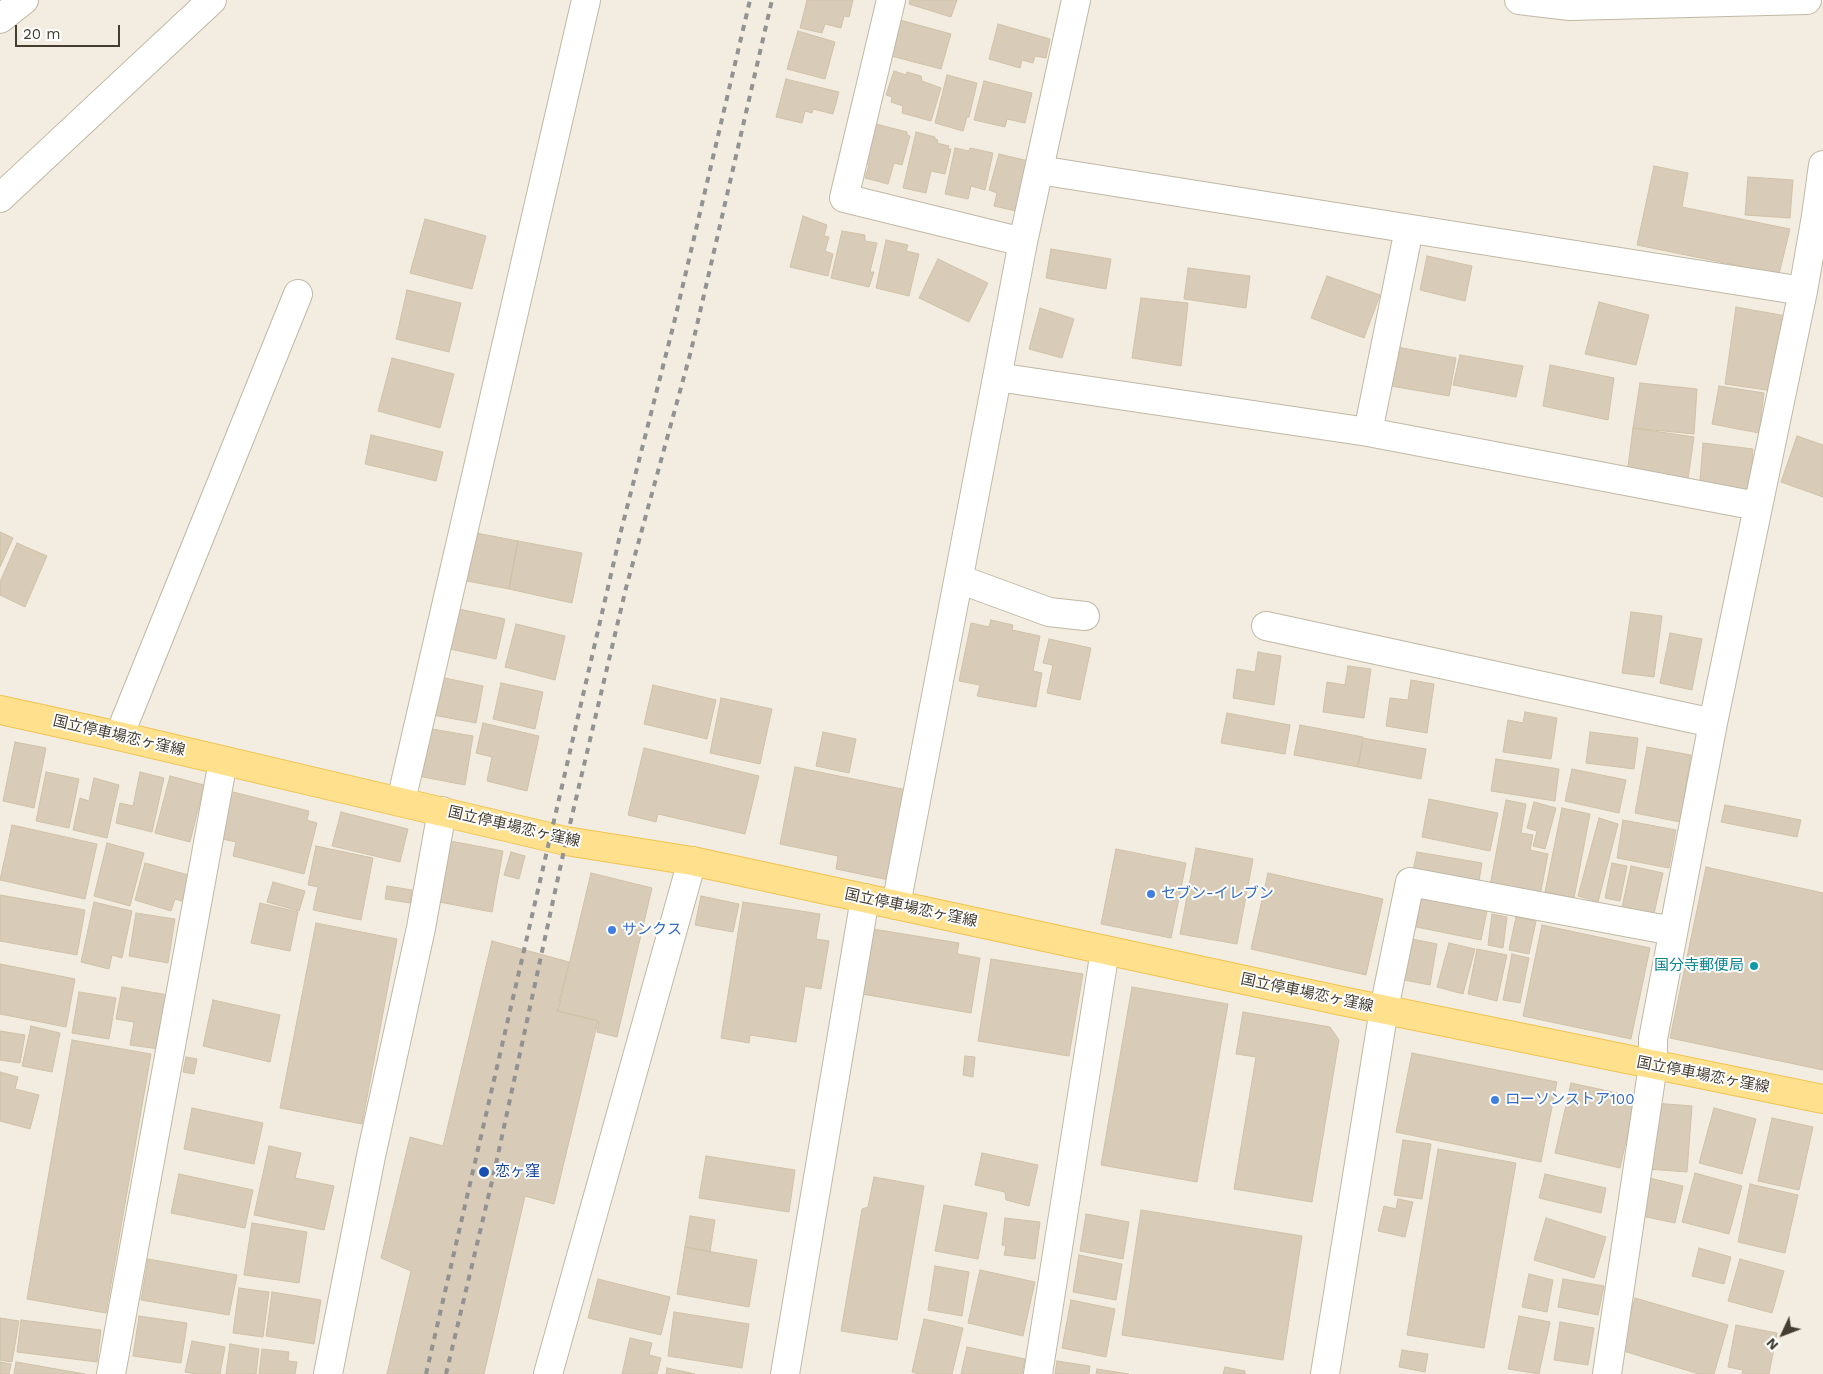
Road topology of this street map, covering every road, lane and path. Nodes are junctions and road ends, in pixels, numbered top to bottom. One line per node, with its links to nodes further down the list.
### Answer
1 (24, 0): 8 (street)
2 (212, 0): 11 (street)
3 (586, 0): 26 (street)
4 (891, 0): 13 (street)
5 (1076, 0): 10 (street)
6 (1519, 0): 7 (street)
7 (1807, 0)
8 (0, 19)
9 (1823, 165): 14 (street)
10 (1039, 170): 12 (street); 13 (street)
11 (0, 198)
12 (1409, 229): 14 (street); 17 (street)
13 (1023, 242): 16 (street)
14 (1803, 292): 18 (street)
15 (298, 294): 24 (street)
16 (997, 377): 17 (street); 19 (street)
17 (1368, 432): 18 (street)
18 (1757, 506): 23 (street)
19 (959, 579): 20 (street); 30 (street)
20 (1085, 616)
21 (1266, 626): 23 (street)
22 (0, 710): 24 (main road, 国立停車場恋ヶ窪線)
23 (1713, 723): 31 (street)
24 (119, 736): 25 (main road, 国立停車場恋ヶ窪線)
25 (223, 761): 26 (main road, 国立停車場恋ヶ窪線); 36 (street)
26 (401, 801): 27 (main road, 国立停車場恋ヶ窪線)
27 (442, 811): 28 (main road, 国立停車場恋ヶ窪線); 37 (street)
28 (692, 861): 29 (main road, 国立停車場恋ヶ窪線); 38 (street)
29 (865, 898): 30 (main road, 国立停車場恋ヶ窪線); 39 (street)
30 (896, 905): 32 (main road, 国立停車場恋ヶ窪線)
31 (1672, 931): 33 (street); 34 (street)
32 (1105, 950): 33 (main road, 国立停車場恋ヶ窪線); 40 (street)
33 (1384, 1009): 34 (main road, 国立停車場恋ヶ窪線); 41 (street)
34 (1653, 1065): 35 (main road, 国立停車場恋ヶ窪線); 42 (street)
35 (1823, 1099)
36 (111, 1374)
37 (328, 1374)
38 (548, 1374)
39 (784, 1374)
40 (1038, 1374)
41 (1325, 1374)
42 (1607, 1374)

